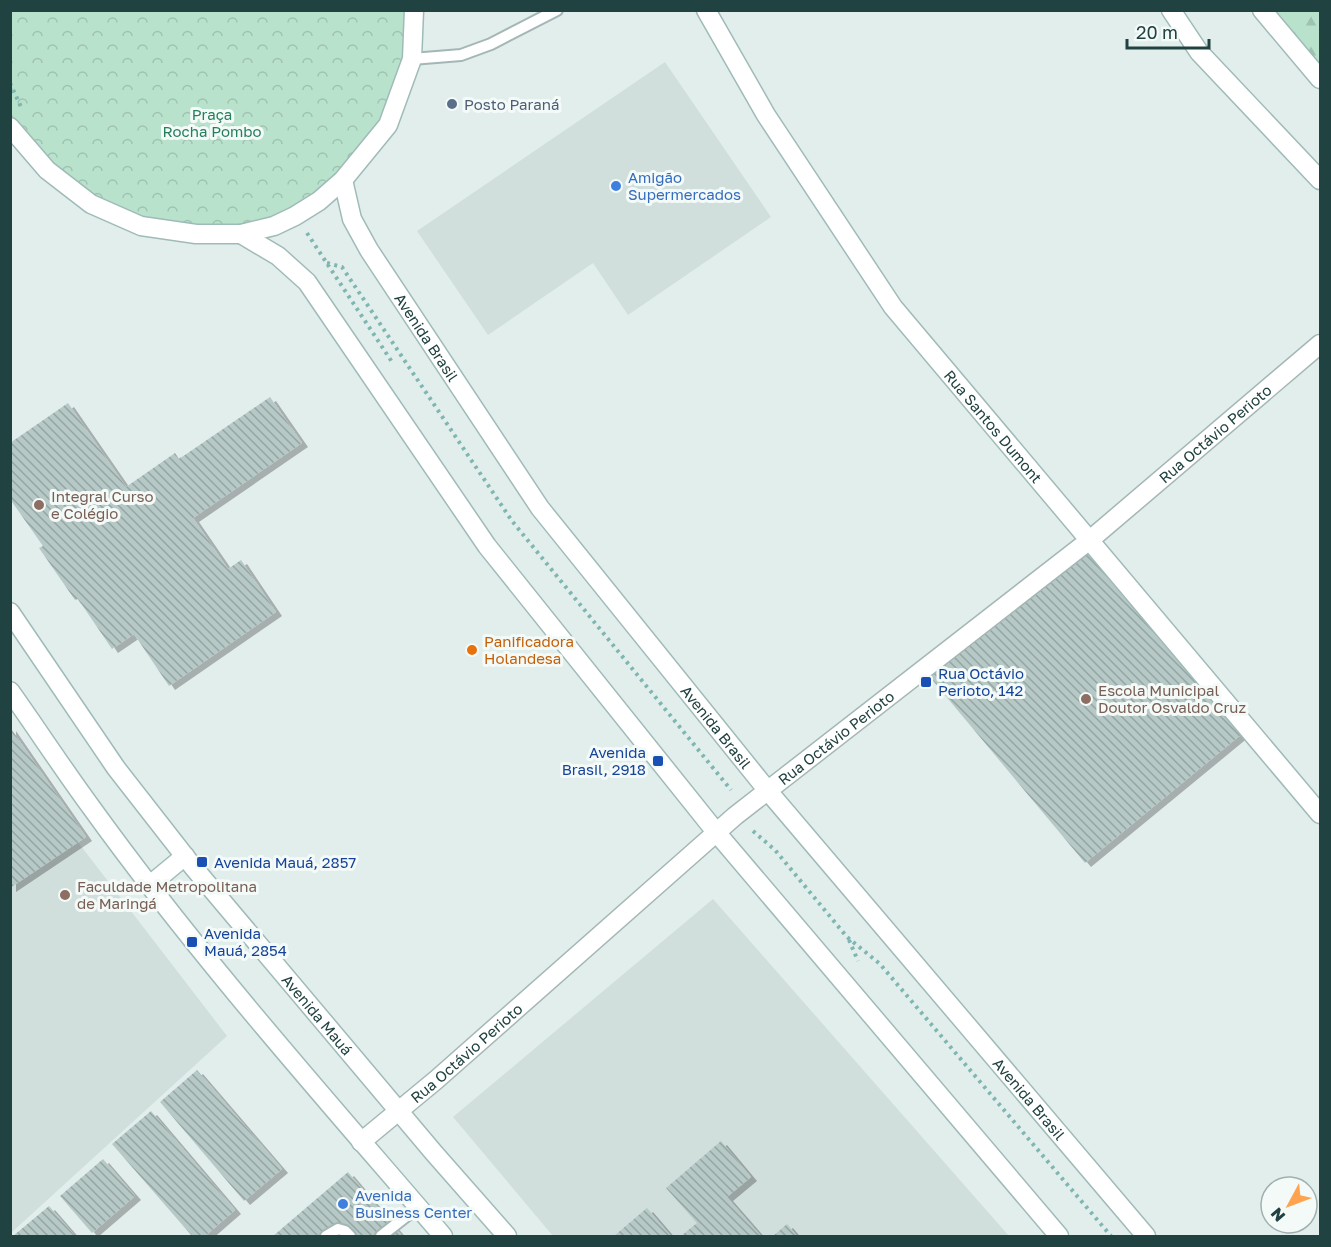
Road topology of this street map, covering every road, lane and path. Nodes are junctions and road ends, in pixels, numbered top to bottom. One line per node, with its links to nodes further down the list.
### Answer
1 (414, 10): 6 (main road)
2 (557, 10): 6 (lane)
3 (706, 10): 18 (main road, Rua Santos Dumont)
4 (1171, 10): 13 (main road)
5 (1262, 10): 7 (main road)
6 (412, 59): 12 (main road)
7 (1320, 79)
8 (10, 83): 9 (path)
9 (12, 94): 10 (path)
10 (25, 114)
11 (10, 127): 14 (main road)
12 (343, 180): 14 (main road); 21 (main road, Avenida Brasil)
13 (1320, 180)
14 (241, 234): 24 (main road)
15 (327, 263): 17 (path)
16 (1320, 344): 18 (main road, Rua Octávio Perioto)
17 (398, 370)
18 (1091, 539): 21 (main road, Rua Octávio Perioto); 22 (main road, Rua Santos Dumont)
19 (10, 612): 25 (main road, Avenida Mauá)
20 (10, 691): 26 (main road)
21 (768, 791): 23 (main road, Rua Octávio Perioto); 37 (main road, Avenida Brasil)
22 (1320, 814)
23 (735, 816): 24 (main road, Rua Octávio Perioto); 36 (path)
24 (716, 832): 27 (main road, Rua Octávio Perioto); 35 (main road)
25 (185, 856): 26 (main road); 27 (main road, Avenida Mauá)
26 (150, 885): 28 (main road)
27 (399, 1111): 28 (main road, Rua Octávio Perioto); 34 (main road, Avenida Mauá)
28 (361, 1142): 29 (main road)
29 (418, 1206): 32 (lane); 33 (main road)
30 (326, 1236): 31 (lane)
31 (351, 1236)
32 (381, 1236)
33 (443, 1236)
34 (507, 1236)
35 (1059, 1236)
36 (1111, 1236)
37 (1146, 1236)

